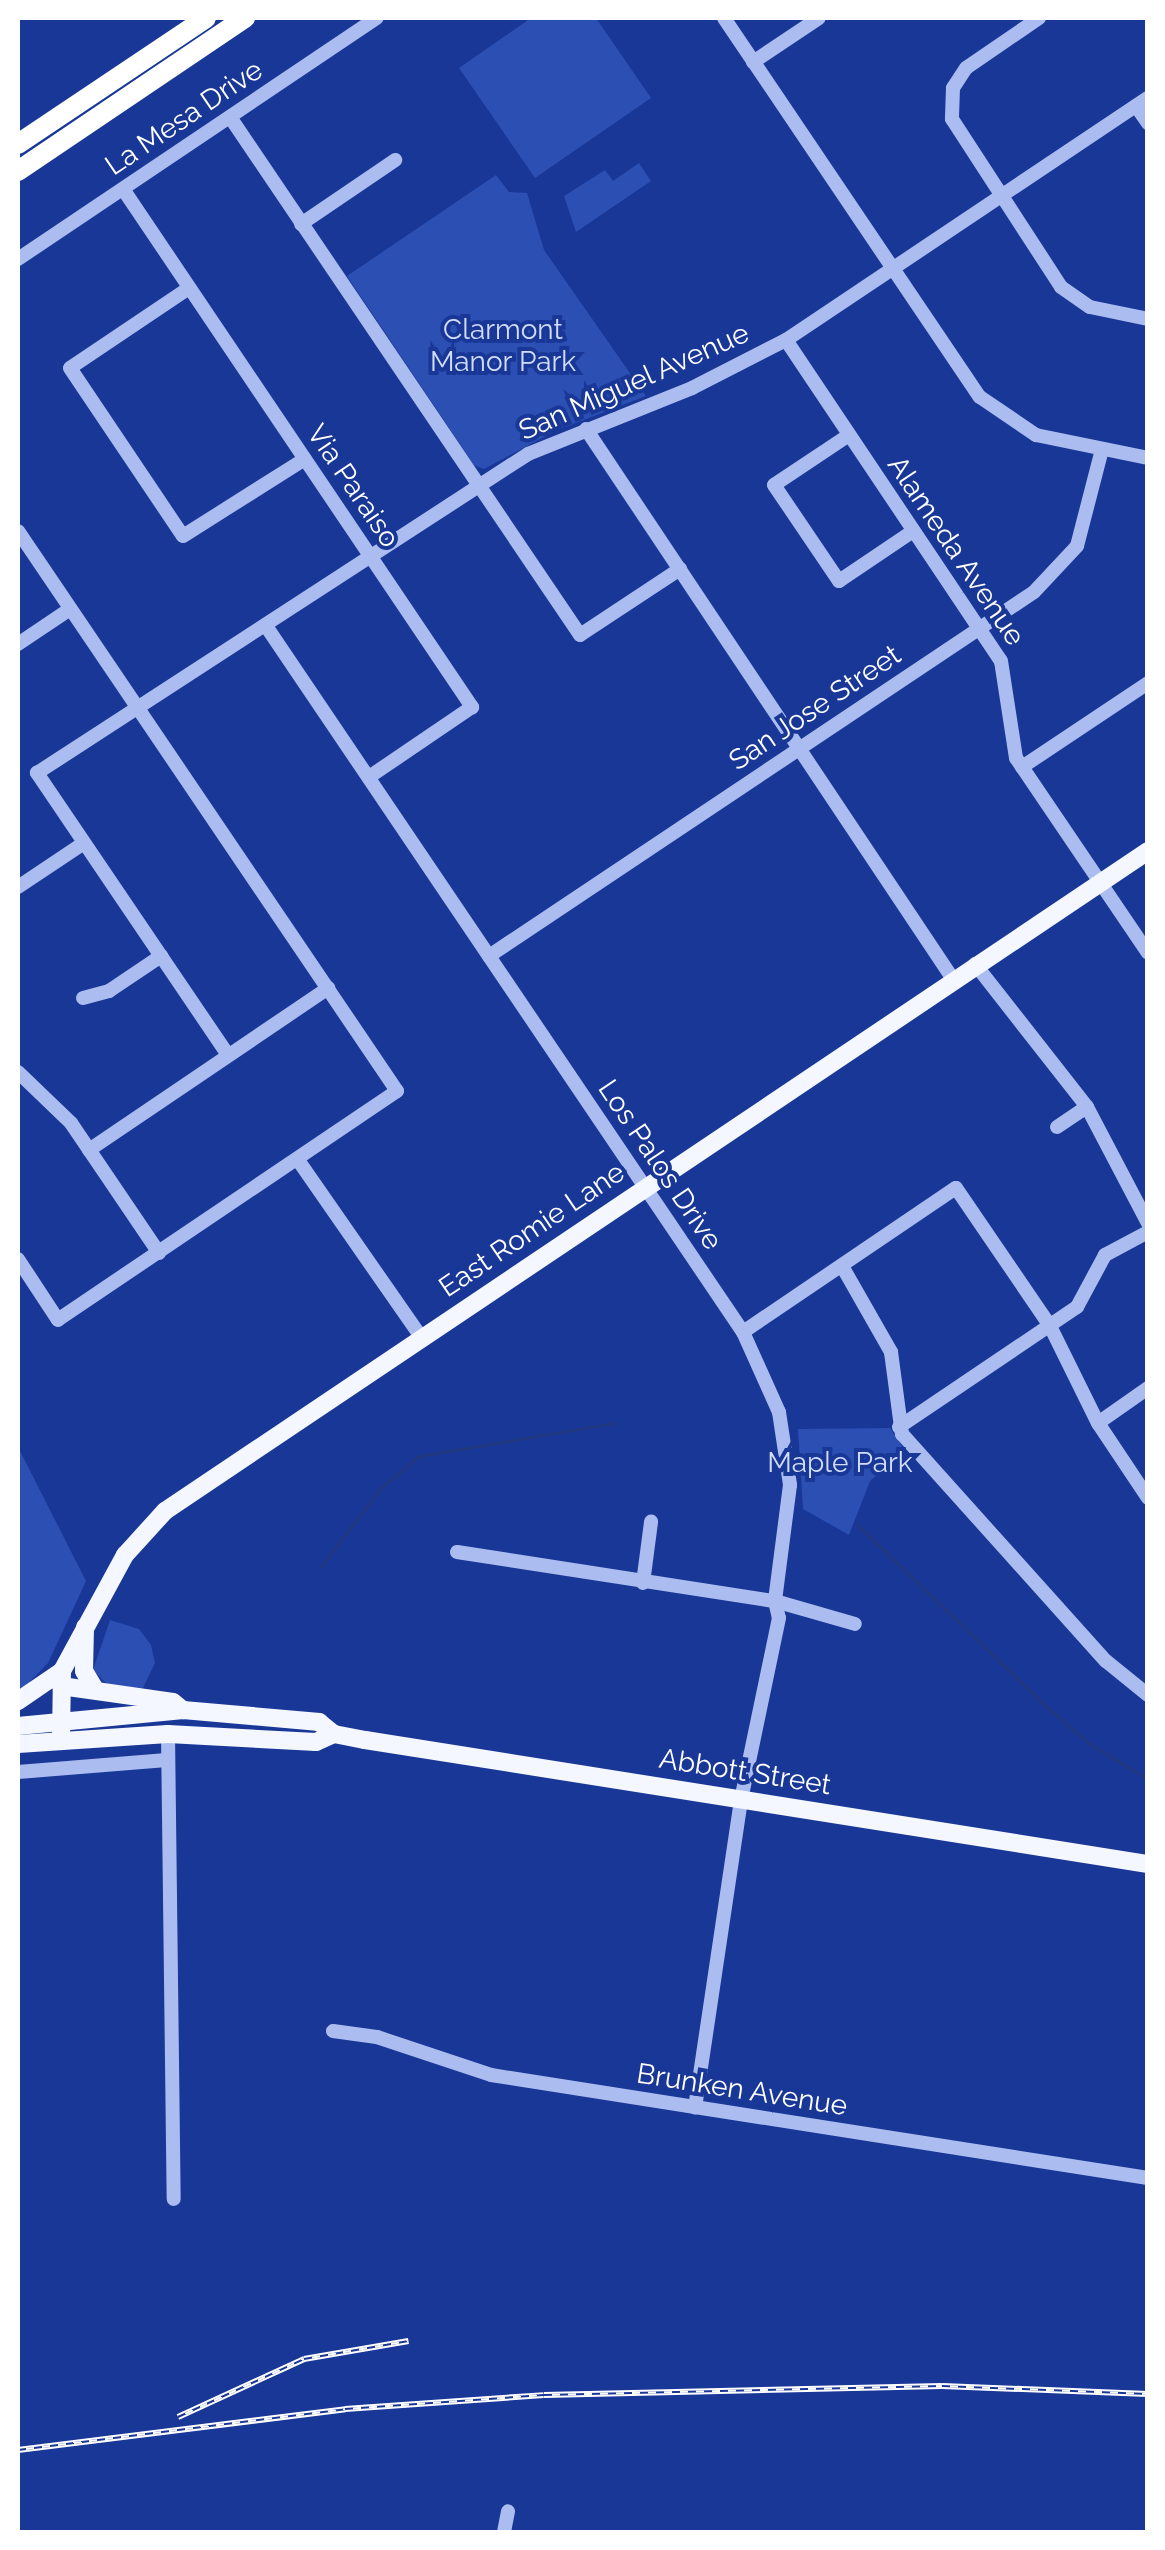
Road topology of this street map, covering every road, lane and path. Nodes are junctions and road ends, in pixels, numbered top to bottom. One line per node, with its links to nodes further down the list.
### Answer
1 (206, 18): 11 (highway)
2 (245, 18): 13 (highway)
3 (377, 18): 9 (street, La Mesa Drive)
4 (724, 18): 7 (street)
5 (818, 18): 7 (street)
6 (1039, 18): 15 (street)
7 (753, 62): 18 (street)
8 (1142, 102): 10 (street); 15 (street, San Miguel Avenue)
9 (230, 117): 14 (street, La Mesa Drive); 16 (street)
10 (1148, 123)
11 (18, 144)
12 (394, 160): 16 (street)
13 (18, 171)
14 (123, 188): 17 (street, La Mesa Drive); 19 (street, Via Paraiso)
15 (1000, 197): 18 (street, San Miguel Avenue); 20 (street)
16 (301, 224): 27 (street)
17 (18, 259)
18 (893, 268): 21 (street, San Miguel Avenue); 24 (street)
19 (190, 288): 26 (street, Via Paraiso); 26 (street)
20 (1148, 320)
21 (786, 340): 22 (street, San Miguel Avenue); 23 (street, Alameda Avenue)
22 (586, 428): 27 (street, San Miguel Avenue); 31 (street)
23 (849, 436): 29 (street, Alameda Avenue); 29 (street)
24 (1102, 450): 25 (street); 34 (street, San Jose Street)
25 (1148, 458)
26 (305, 459): 30 (street, Via Paraiso)
27 (480, 487): 30 (street, San Miguel Avenue); 31 (street)
28 (18, 531): 32 (street)
29 (913, 531): 34 (street, Alameda Avenue)
30 (371, 558): 33 (street, San Miguel Avenue); 40 (street, Via Paraiso)
31 (680, 569): 38 (street)
32 (70, 609): 35 (street); 37 (street)
33 (266, 626): 37 (street, San Miguel Avenue); 40 (street, Los Palos Drive)
34 (979, 628): 38 (street, San Jose Street); 39 (street, Alameda Avenue)
35 (18, 644)
36 (1148, 683): 39 (street)
37 (138, 706): 41 (street, San Miguel Avenue); 50 (street)
38 (800, 748): 47 (street, San Jose Street); 49 (street)
39 (1022, 767): 43 (street, Alameda Avenue)
40 (368, 777): 47 (street, Los Palos Drive)
41 (84, 843): 44 (street); 46 (street)
42 (1148, 851): 43 (main road, East Romie Lane)
43 (1100, 882): 45 (street, Alameda Avenue); 48 (main road, East Romie Lane)
44 (18, 888)
45 (1148, 953)
46 (161, 956): 51 (street); 52 (street)
47 (489, 956): 58 (street, Los Palos Drive)
48 (975, 964): 49 (main road, East Romie Lane); 54 (street)
49 (953, 980): 58 (main road, East Romie Lane)
50 (328, 988): 52 (street); 57 (street)
51 (83, 998)
52 (228, 1055): 56 (street)
53 (18, 1072): 56 (street)
54 (1088, 1107): 55 (street); 59 (street)
55 (1058, 1126)
56 (90, 1150): 61 (street)
57 (298, 1160): 61 (street); 66 (street)
58 (645, 1188): 65 (street, Los Palos Drive); 66 (main road, East Romie Lane)
59 (1148, 1223)
60 (1148, 1232): 64 (street)
61 (159, 1253): 62 (street)
62 (18, 1259)
63 (842, 1266): 64 (street); 65 (street); 69 (street)
64 (1050, 1326): 68 (street); 69 (street)
65 (743, 1332): 74 (street, Los Palos Drive)
66 (420, 1338): 75 (main road, East Romie Lane)
67 (1148, 1388): 68 (street)
68 (1098, 1422): 70 (street)
69 (899, 1427): 79 (street)
70 (1148, 1498)
71 (651, 1522): 73 (street)
72 (457, 1552): 73 (street)
73 (643, 1583): 74 (street)
74 (775, 1601): 76 (street); 89 (street, Los Palos Drive)
75 (85, 1622): 77 (main road, East Romie Lane); 78 (main road)
76 (855, 1624)
77 (61, 1679): 78 (main road); 80 (main road); 83 (main road, East Romie Lane)
78 (95, 1689): 81 (main road)
79 (1148, 1695)
80 (18, 1702)
81 (182, 1710): 83 (main road, Abbott Street); 85 (main road, Abbott Street)
82 (18, 1726): 83 (main road, Abbott Street)
83 (61, 1732): 84 (main road, Abbott Street); 86 (main road, Abbott Street)
84 (168, 1734): 85 (main road, Abbott Street); 87 (street)
85 (334, 1734): 89 (main road, Abbott Street)
86 (18, 1744)
87 (168, 1760): 88 (street); 94 (street)
88 (18, 1772)
89 (742, 1800): 90 (main road, Abbott Street); 92 (street, Los Palos Drive)
90 (1148, 1864)
91 (333, 2031): 92 (street, Brunken Avenue)
92 (695, 2108): 93 (street, Brunken Avenue)
93 (1148, 2178)
94 (174, 2199)
95 (508, 2511): 96 (street)
96 (504, 2532)

